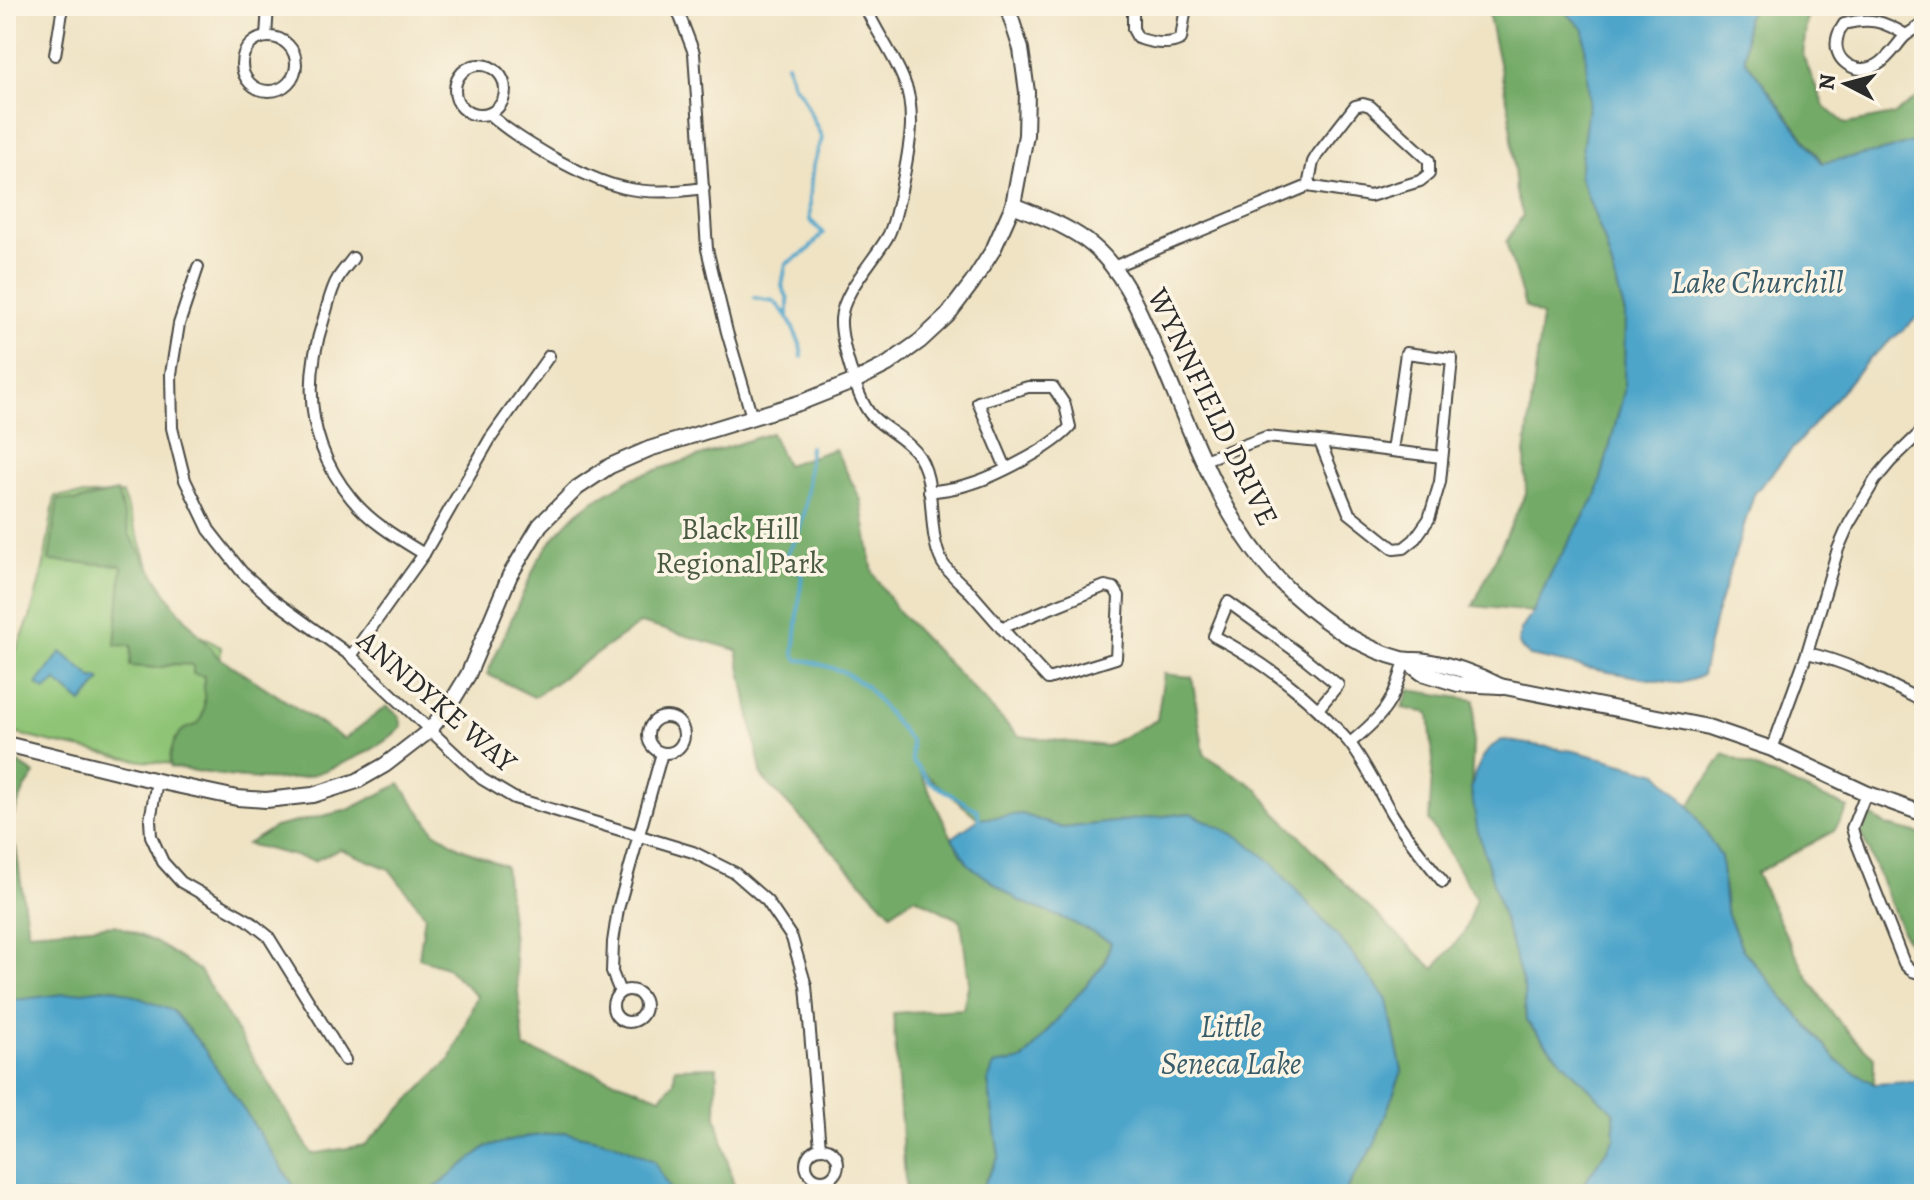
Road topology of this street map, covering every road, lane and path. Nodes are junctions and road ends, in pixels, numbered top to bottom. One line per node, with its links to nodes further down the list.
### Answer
1 (63, 6): 11 (street)
2 (268, 6): 10 (street)
3 (676, 6): 14 (street)
4 (865, 6): 22 (street)
5 (1007, 6): 15 (street)
6 (1133, 6): 7 (street)
7 (1186, 6)
8 (1924, 22): 9 (street)
9 (1906, 35): 9 (street)
10 (266, 37): 10 (street)
11 (55, 55)
12 (489, 114): 12 (street); 14 (street)
13 (1308, 186): 13 (street); 18 (street)
14 (704, 188): 23 (street)
15 (1013, 205): 18 (street, WYNNFIELD DRIVE); 22 (street)
16 (353, 258): 31 (street)
17 (198, 267): 34 (street, ANNDYKE WAY)
18 (1113, 267): 28 (street, WYNNFIELD DRIVE)
19 (6, 351): 21 (street)
20 (549, 356): 31 (street)
21 (6, 371)
22 (855, 381): 23 (street); 30 (street)
23 (752, 417): 38 (street)
24 (1924, 429): 33 (street)
25 (1320, 442): 26 (street); 27 (street); 28 (street)
26 (1392, 451): 27 (street); 27 (street)
27 (1442, 457)
28 (1204, 460): 35 (street, WYNNFIELD DRIVE)
29 (1006, 468): 29 (street); 30 (street)
30 (929, 492): 32 (street)
31 (424, 554): 34 (street)
32 (1001, 628): 32 (street)
33 (1807, 653): 36 (street); 41 (street)
34 (351, 656): 38 (street, ANNDYKE WAY)
35 (1405, 660): 39 (street); 41 (street, WYNNFIELD DRIVE)
36 (1924, 702)
37 (1318, 709): 37 (street); 39 (street)
38 (429, 731): 43 (street); 46 (street, ANNDYKE WAY)
39 (1350, 743): 47 (street)
40 (6, 744): 43 (street)
41 (1772, 749): 44 (street, WYNNFIELD DRIVE)
42 (662, 753): 46 (street)
43 (157, 781): 50 (street)
44 (1866, 793): 45 (street, WYNNFIELD DRIVE); 48 (street)
45 (1924, 814)
46 (639, 836): 49 (street); 51 (street, ANNDYKE WAY)
47 (1443, 882)
48 (1924, 972)
49 (620, 992)
50 (345, 1060)
51 (820, 1148)

